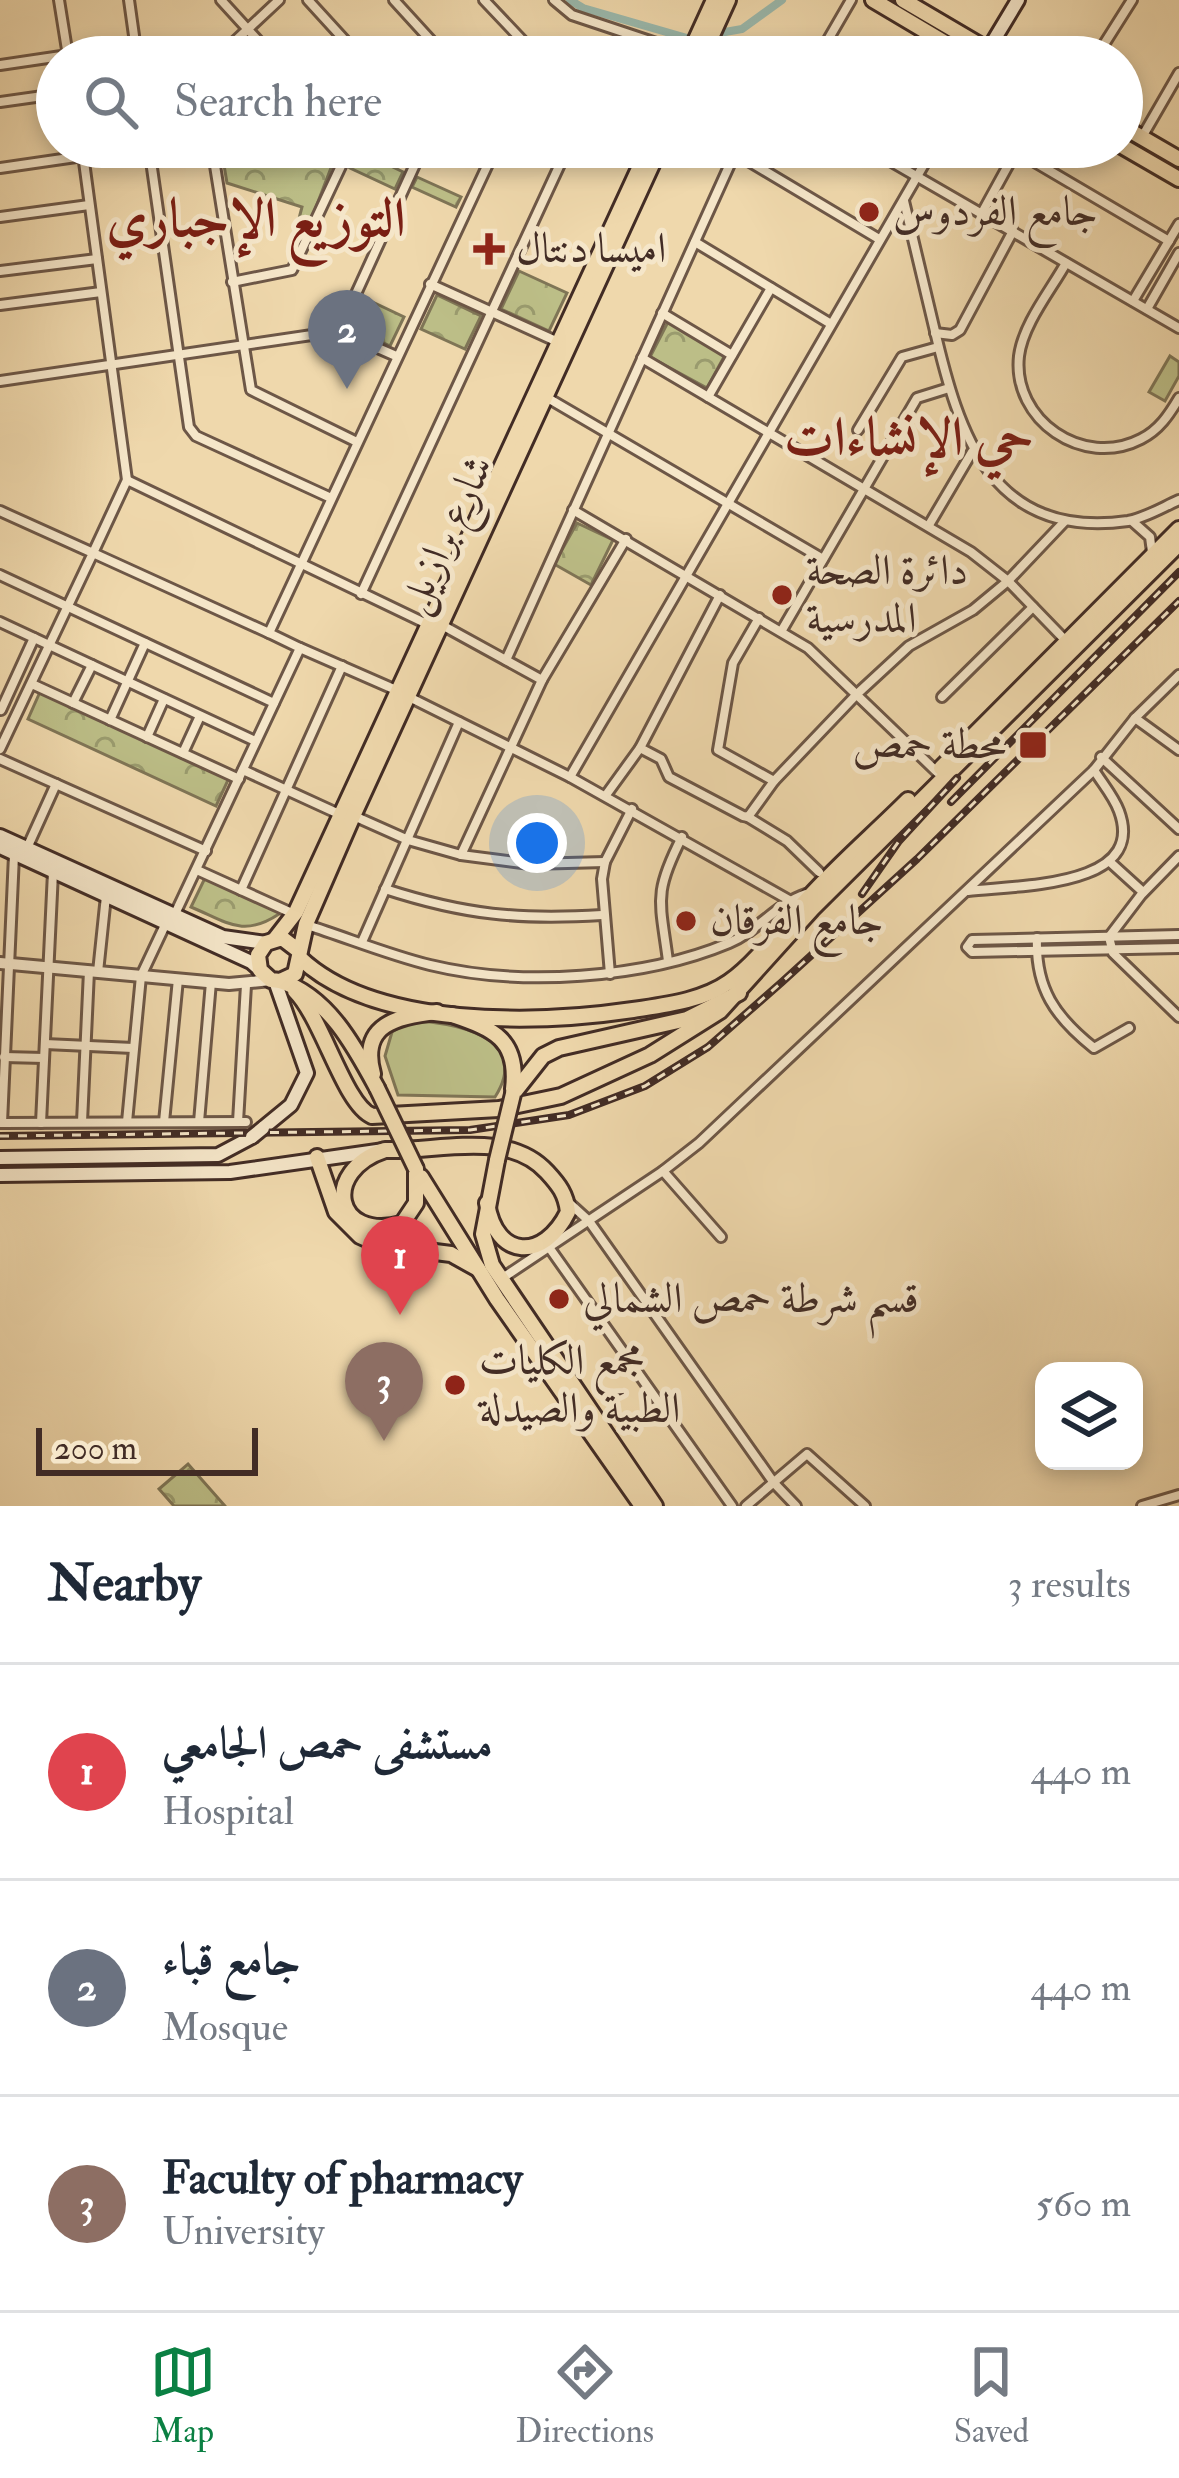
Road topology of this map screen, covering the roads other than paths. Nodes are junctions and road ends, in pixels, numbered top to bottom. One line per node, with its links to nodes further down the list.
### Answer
1 (59, 0): 17 (street)
2 (129, 0): 18 (street)
3 (221, 0): 16 (street)
4 (279, 0): 16 (street)
5 (308, 0): 21 (street)
6 (394, 0): 22 (street)
7 (484, 0): 23 (street)
8 (554, 0): 24 (street)
9 (714, 0): 25 (main road)
10 (728, 0): 26 (main road)
11 (851, 0): 27 (street)
12 (872, 0): 28 (main road)
13 (903, 0): 29 (main road)
14 (1018, 0): 30 (main road)
15 (1132, 0): 31 (street)
16 (248, 29): 19 (street); 20 (street)
17 (65, 36)
18 (134, 36)
19 (240, 36)
20 (254, 36)
21 (341, 36)
22 (427, 36)
23 (518, 36)
24 (634, 36)
25 (700, 36)
26 (706, 36)
27 (830, 36)
28 (933, 36)
29 (964, 36)
30 (1002, 36)
31 (1109, 36)
32 (36, 60): 33 (street)
33 (0, 65)
34 (1179, 73): 37 (street)
35 (36, 97): 36 (street)
36 (0, 102)
37 (1143, 135)
38 (1143, 138): 40 (main road)
39 (1143, 158): 59 (main road)
40 (1179, 159)
41 (36, 161): 42 (street)
42 (0, 168)
43 (84, 168): 61 (street)
44 (152, 168): 91 (street)
45 (215, 168): 73 (street)
46 (340, 168): 73 (street)
47 (413, 168): 84 (street)
48 (486, 168): 74 (street)
49 (558, 168): 80 (street)
50 (639, 168): 86 (main road, شارع برازيل)
51 (650, 168): 96 (main road, شارع برازيل)
52 (728, 168): 68 (street)
53 (751, 168): 66 (street)
54 (903, 168): 58 (street)
55 (922, 168): 58 (street)
56 (1007, 168): 62 (street)
57 (1048, 168): 67 (street)
58 (917, 176): 60 (street); 62 (street)
59 (1179, 179)
60 (904, 200): 66 (street); 85 (street)
61 (89, 205): 63 (street); 70 (street)
62 (982, 213): 65 (street)
63 (0, 217)
64 (1179, 224): 67 (street)
65 (1013, 231): 71 (street); 85 (street)
66 (879, 238): 82 (street)
67 (1169, 241): 77 (street)
68 (694, 242): 75 (street); 81 (street)
69 (1179, 253): 79 (street)
70 (97, 259): 72 (street); 76 (street)
71 (1066, 263): 77 (street); 98 (street)
72 (0, 272)
73 (232, 282): 88 (street)
74 (430, 284): 80 (street); 90 (street)
75 (771, 287): 82 (street); 89 (street)
76 (101, 292): 78 (street); 93 (street)
77 (1133, 301): 79 (street)
78 (0, 305)
79 (1148, 309): 83 (street)
80 (491, 312): 86 (street); 124 (street)
81 (662, 313): 89 (street); 92 (street)
82 (831, 324): 100 (street)
83 (1179, 328)
84 (339, 332): 88 (street); 90 (street)
85 (935, 333): 87 (street)
86 (558, 342): 130 (main road, شارع برازيل)
87 (938, 347): 95 (street); 99 (street)
88 (244, 348): 91 (street); 102 (street)
89 (732, 355): 97 (street)
90 (396, 356): 102 (street)
91 (179, 357): 93 (street); 106 (street)
92 (642, 358): 97 (street); 101 (street)
93 (112, 366): 94 (street); 104 (street)
94 (0, 381)
95 (949, 388): 103 (street); 105 (street)
96 (546, 397): 101 (street); 130 (main road, شارع برازيل)
97 (708, 397): 100 (street)
98 (1179, 398)
99 (858, 430)
100 (769, 433): 105 (street); 108 (street)
101 (607, 434): 108 (street); 109 (street)
102 (358, 442): 106 (street)
103 (972, 452): 112 (street); 113 (street)
104 (127, 480): 117 (street); 120 (street)
105 (866, 488): 113 (street); 119 (street)
106 (332, 498): 120 (street)
107 (1179, 500): 111 (street)
108 (728, 503): 119 (street); 121 (street)
109 (574, 510): 115 (street); 138 (street)
110 (0, 511): 117 (street)
111 (1131, 520): 112 (street); 118 (street)
112 (1065, 521): 123 (street)
113 (929, 525): 123 (street)
114 (1179, 529): 118 (main road)
115 (626, 539): 121 (street); 141 (street)
116 (1179, 544): 221 (main road)
117 (92, 553): 127 (street); 132 (street)
118 (1152, 555): 134 (main road)
119 (823, 559): 131 (street)
120 (302, 565): 124 (street); 132 (street)
121 (684, 574): 125 (street); 170 (street)
122 (0, 575): 127 (street)
123 (1008, 580): 126 (street); 146 (street)
124 (362, 594): 130 (street)
125 (720, 595): 128 (street); 161 (street)
126 (1034, 607): 134 (street); 148 (street)
127 (69, 608): 135 (street); 136 (street)
128 (759, 618): 131 (street); 171 (street)
129 (0, 622): 133 (street)
130 (433, 624): 138 (street); 145 (main road, شارع برازيل)
131 (782, 630): 146 (street)
132 (269, 633): 137 (street)
133 (34, 638): 136 (street); 147 (street)
134 (1066, 641): 168 (main road)
135 (146, 643): 142 (street); 151 (street)
136 (50, 646): 139 (street); 144 (street)
137 (300, 648): 140 (street); 151 (street)
138 (506, 660): 141 (street)
139 (92, 665): 142 (street); 150 (street)
140 (342, 666): 145 (street); 173 (street)
141 (542, 680): 160 (street)
142 (128, 682): 149 (street); 156 (street)
143 (1176, 682): 155 (street)
144 (32, 684): 150 (street); 154 (street)
145 (402, 693): 157 (street); 176 (main road, شارع برازيل)
146 (857, 694): 168 (street); 171 (street)
147 (3, 695): 152 (street)
148 (942, 697)
149 (164, 699): 153 (street); 158 (street)
150 (73, 703): 156 (street)
151 (274, 703): 159 (street)
152 (0, 710): 154 (street)
153 (200, 716): 159 (street); 164 (street)
154 (15, 717): 162 (street)
155 (1135, 718): 163 (street); 165 (street)
156 (110, 720): 158 (street)
157 (459, 722): 160 (street); 181 (street)
158 (147, 737): 164 (street)
159 (255, 741): 169 (street)
160 (509, 747): 170 (street); 185 (street)
161 (640, 748): 174 (street); 177 (street)
162 (0, 749)
163 (1179, 750)
164 (183, 753): 169 (street)
165 (1101, 757): 167 (street); 178 (street)
166 (0, 759): 172 (street)
167 (1094, 770): 188 (street); 194 (street)
168 (937, 772): 195 (main road)
169 (241, 774): 173 (street); 184 (street)
170 (570, 777): 174 (street)
171 (774, 781): 177 (street)
172 (56, 784): 183 (street); 184 (street)
173 (287, 790): 176 (street); 192 (street)
174 (606, 796): 175 (street)
175 (632, 809): 180 (street); 187 (street)
176 (346, 815): 181 (street); 200 (main road, شارع برازيل)
177 (748, 817): 191 (street)
178 (1179, 829)
179 (0, 836): 183 (main road)
180 (682, 837): 198 (street); 211 (street)
181 (407, 840): 185 (street); 193 (street)
182 (0, 848): 183 (main road)
183 (21, 851): 190 (main road); 201 (main road); 212 (street)
184 (206, 851): 189 (street)
185 (461, 855): 187 (street)
186 (1179, 856): 196 (street)
187 (605, 862): 199 (street)
188 (1110, 862): 194 (street); 196 (street)
189 (197, 870): 192 (street); 201 (street)
190 (53, 872): 197 (main road); 213 (street)
191 (819, 872)
192 (241, 890): 200 (street)
193 (386, 890): 199 (street); 206 (street)
194 (968, 891): 242 (street)
195 (813, 892): 198 (street); 222 (main road)
196 (1143, 892): 203 (street)
197 (106, 896): 201 (main road); 214 (street)
198 (789, 900): 211 (street)
199 (602, 916): 215 (street)
200 (300, 919): 205 (main road, شارع برازيل); 206 (street); 210 (main road, شارع برازيل)
201 (170, 920): 205 (main road); 216 (street); 217 (main road)
202 (1179, 935): 203 (street)
203 (1109, 937): 204 (street); 208 (street)
204 (1037, 938): 209 (street); 209 (street)
205 (270, 940): 210 (main road); 217 (main road)
206 (362, 943): 215 (street)
207 (1179, 948): 208 (street)
208 (1112, 949): 209 (street); 223 (street)
209 (1037, 951): 224 (street)
210 (300, 955): 217 (main road); 222 (main road)
211 (668, 961): 215 (street)
212 (4, 963): 213 (street); 228 (street)
213 (49, 968): 214 (street); 225 (street)
214 (94, 972): 216 (street); 226 (street)
215 (610, 974)
216 (141, 976): 218 (street); 227 (street)
217 (271, 978): 220 (street); 221 (main road); 230 (main road); 240 (main road)
218 (178, 979): 219 (street); 233 (street)
219 (211, 982): 220 (street); 234 (street)
220 (246, 985): 234 (street)
221 (739, 993): 231 (main road)
222 (444, 1013): 230 (main road); 231 (main road)
223 (1179, 1017)
224 (1129, 1028)
225 (45, 1044): 226 (street); 229 (street)
226 (86, 1047): 227 (street); 237 (street)
227 (133, 1048): 232 (street)
228 (2, 1058): 229 (street); 235 (street)
229 (44, 1058): 236 (street)
230 (377, 1088): 241 (main road, bridge)
231 (512, 1094): 245 (main road, bridge)
232 (127, 1122): 233 (street); 237 (street)
233 (164, 1122): 234 (street)
234 (199, 1122)
235 (1, 1123): 236 (street)
236 (41, 1123): 237 (street)
237 (82, 1123)
238 (385, 1150): 239 (main road); 241 (main road); 244 (main road)
239 (316, 1157): 243 (main road); 249 (main road)
240 (0, 1158)
241 (416, 1169): 249 (main road)
242 (663, 1172): 246 (street); 247 (street)
243 (0, 1174)
244 (567, 1200): 246 (street); 248 (main road)
245 (487, 1203): 248 (main road); 250 (main road)
246 (589, 1221): 248 (street); 251 (street)
247 (721, 1237)
248 (547, 1244): 250 (street); 256 (street)
249 (478, 1269): 254 (main road)
250 (500, 1280): 255 (main road)
251 (774, 1483): 257 (street); 258 (street); 259 (street)
252 (1179, 1496): 253 (street)
253 (1147, 1505)
254 (642, 1506)
255 (655, 1506)
256 (732, 1506)
257 (746, 1506)
258 (796, 1506)
259 (865, 1506)

